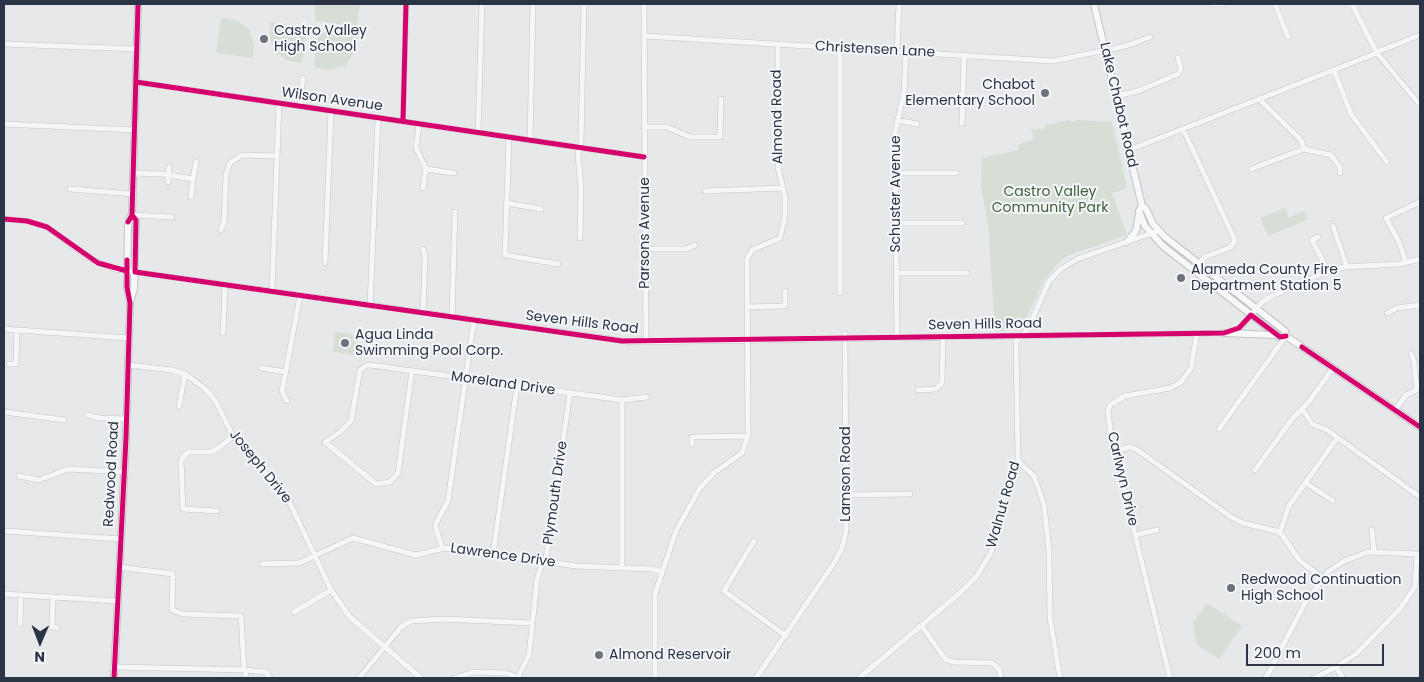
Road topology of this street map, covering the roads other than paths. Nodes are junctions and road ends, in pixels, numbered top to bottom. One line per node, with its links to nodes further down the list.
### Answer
1 (138, 4): 20 (main road, Redwood Road)
2 (406, 4): 39 (street)
3 (482, 4): 47 (street)
4 (533, 4): 49 (street)
5 (584, 4): 50 (street)
6 (644, 4): 14 (street, Parsons Avenue)
7 (899, 4): 22 (street)
8 (1094, 4): 21 (main road, Lake Chabot Road)
9 (1212, 4): 10 (street)
10 (1223, 4)
11 (1275, 4): 16 (street)
12 (1352, 4): 24 (street)
13 (1420, 35): 24 (street)
14 (644, 36): 18 (street, Christensen Lane); 44 (street, Parsons Avenue)
15 (1150, 37): 21 (street, Christensen Lane)
16 (1288, 37)
17 (4, 44): 20 (street)
18 (778, 44): 19 (street, Christensen Lane); 69 (street, Almond Road)
19 (840, 48): 22 (street, Christensen Lane); 109 (street)
20 (137, 49): 29 (main road, Redwood Road)
21 (1105, 49): 25 (street, Christensen Lane); 30 (main road, Lake Chabot Road)
22 (897, 51): 23 (street, Christensen Lane)
23 (906, 52): 25 (street, Christensen Lane); 38 (street, Schuster Avenue)
24 (1377, 53): 27 (street); 34 (street)
25 (964, 55): 43 (street)
26 (1178, 58): 30 (street)
27 (1334, 70): 32 (street); 56 (street)
28 (303, 78): 35 (street)
29 (136, 82): 33 (street, Wilson Avenue); 46 (main road, Redwood Road)
30 (1116, 96): 52 (main road, Lake Chabot Road)
31 (721, 99): 44 (street)
32 (1259, 99): 45 (street); 51 (street)
33 (279, 104): 35 (street, Wilson Avenue); 53 (street)
34 (1420, 105)
35 (300, 106): 36 (street, Wilson Avenue)
36 (331, 111): 37 (street, Wilson Avenue); 97 (street)
37 (378, 118): 39 (street, Wilson Avenue); 113 (street)
38 (897, 120): 42 (street); 62 (street, Schuster Avenue)
39 (403, 122): 41 (street, Wilson Avenue)
40 (4, 124): 46 (street)
41 (419, 124): 47 (street, Wilson Avenue); 58 (street)
42 (917, 124)
43 (962, 124)
44 (644, 127): 54 (street, Parsons Avenue)
45 (1183, 129): 52 (street); 96 (street)
46 (135, 130): 60 (main road, Redwood Road)
47 (478, 132): 48 (street, Wilson Avenue)
48 (508, 137): 49 (street, Wilson Avenue); 75 (street)
49 (530, 140): 50 (street, Wilson Avenue)
50 (580, 147): 54 (street, Wilson Avenue); 89 (street)
51 (1304, 149): 59 (street); 64 (street)
52 (1128, 150): 77 (main road, Lake Chabot Road)
53 (277, 156): 85 (street); 108 (street)
54 (644, 157): 93 (street, Parsons Avenue)
55 (196, 162): 66 (street)
56 (1387, 162)
57 (169, 167): 65 (street)
58 (426, 169): 61 (street); 68 (street)
59 (1251, 169)
60 (133, 173): 65 (street); 72 (main road, Redwood Road)
61 (454, 173)
62 (896, 173): 63 (street); 82 (street, Schuster Avenue)
63 (956, 173)
64 (1340, 173)
65 (168, 176): 66 (street); 67 (street)
66 (193, 180): 73 (street)
67 (168, 182)
68 (423, 188)
69 (782, 188): 71 (street); 114 (street, Almond Road)
70 (70, 189): 72 (street)
71 (705, 191)
72 (133, 194): 79 (main road, Redwood Road)
73 (191, 197)
74 (1420, 202): 95 (street)
75 (506, 203): 76 (street); 98 (street)
76 (541, 209)
77 (1140, 210): 86 (main road, Lake Chabot Road); 87 (main road, Lake Chabot Road); 90 (main road)
78 (455, 212): 119 (street)
79 (132, 215): 80 (street); 101 (main road, Redwood Road); 103 (main road, Redwood Road)
80 (172, 217)
81 (4, 219): 101 (street, Seven Hills Road)
82 (896, 223): 83 (street); 105 (street, Schuster Avenue)
83 (962, 223)
84 (1333, 226): 99 (street)
85 (221, 230)
86 (1158, 231): 87 (street); 96 (main road, Lake Chabot Road)
87 (1151, 234): 90 (street); 100 (main road, Lake Chabot Road)
88 (1318, 237): 102 (street)
89 (580, 238)
90 (1127, 242): 126 (street)
91 (695, 244): 93 (street)
92 (423, 249): 116 (street)
93 (645, 250): 133 (street, Parsons Avenue)
94 (1420, 259): 95 (street, Seven Hills Road)
95 (1406, 262): 99 (street, Seven Hills Road)
96 (1197, 263): 100 (street); 115 (main road, Lake Chabot Road)
97 (325, 264)
98 (558, 264)
99 (1347, 267): 102 (street, Seven Hills Road)
100 (1193, 269): 118 (main road, Lake Chabot Road)
101 (127, 271): 103 (street, Seven Hills Road); 111 (main road, Redwood Road)
102 (1328, 271): 115 (street, Seven Hills Road)
103 (135, 272): 106 (street, Seven Hills Road); 111 (main road, Redwood Road)
104 (967, 272): 105 (street)
105 (896, 273): 131 (street, Schuster Avenue)
106 (225, 285): 108 (street, Seven Hills Road); 123 (street)
107 (785, 291): 114 (street)
108 (272, 292): 110 (street, Seven Hills Road)
109 (840, 293)
110 (300, 296): 113 (street, Seven Hills Road); 140 (street)
111 (130, 303): 130 (main road, Redwood Road)
112 (1420, 305): 117 (street)
113 (370, 306): 116 (street, Seven Hills Road)
114 (747, 307): 132 (street, Almond Road)
115 (1256, 309): 118 (street, Seven Hills Road); 127 (main road, Lake Chabot Road)
116 (423, 313): 119 (street, Seven Hills Road)
117 (1387, 313)
118 (1251, 315): 125 (street, Seven Hills Road); 127 (main road, Lake Chabot Road)
119 (452, 317): 120 (street, Seven Hills Road)
120 (474, 320): 133 (street, Seven Hills Road); 142 (street)
121 (4, 329): 122 (street)
122 (17, 330): 130 (street); 135 (street)
123 (223, 333)
124 (1198, 333): 125 (street, Seven Hills Road); 126 (street, Seven Hills Road); 163 (street, Carlwyn Drive)
125 (1224, 333): 127 (main road)
126 (1020, 336): 129 (street, Seven Hills Road); 164 (street, Walnut Road)
127 (1283, 336): 138 (main road, Lake Chabot Road); 158 (street)
128 (845, 337): 131 (street, Seven Hills Road); 132 (street, Seven Hills Road); 170 (street, Lamson Road)
129 (943, 337): 131 (street, Seven Hills Road); 145 (street)
130 (128, 338): 136 (main road, Redwood Road)
131 (896, 338)
132 (748, 340): 133 (street, Seven Hills Road); 160 (street, Almond Road)
133 (646, 342)
134 (1411, 354): 144 (street)
135 (9, 364)
136 (128, 365): 141 (street, Joseph Drive); 155 (main road, Redwood Road)
137 (261, 368): 140 (street)
138 (1333, 368): 151 (street); 152 (main road, Lake Chabot Road)
139 (412, 371): 139 (street, Moreland Drive); 142 (street, Moreland Drive)
140 (286, 372): 149 (street)
141 (185, 374): 150 (street); 159 (street, Joseph Drive)
142 (465, 378): 143 (street, Moreland Drive); 181 (street)
143 (517, 386): 146 (street, Moreland Drive); 184 (street)
144 (1419, 389): 152 (street)
145 (918, 390)
146 (570, 393): 148 (street, Moreland Drive); 186 (street, Plymouth Drive)
147 (647, 397): 148 (street, Moreland Drive)
148 (622, 400): 189 (street)
149 (287, 402)
150 (179, 406)
151 (1303, 410): 161 (street); 165 (street)
152 (1395, 410): 157 (main road, Lake Chabot Road)
153 (4, 412): 156 (street)
154 (88, 415): 155 (street)
155 (126, 419): 166 (main road, Redwood Road)
156 (64, 420)
157 (1420, 427)
158 (1219, 429)
159 (233, 436): 173 (street); 185 (street, Joseph Drive)
160 (748, 436): 162 (street); 190 (street, Almond Road)
161 (1337, 438): 168 (street); 171 (street)
162 (692, 444)
163 (1115, 451): 177 (street); 178 (street, Carlwyn Drive)
164 (1018, 461): 200 (street, Walnut Road); 218 (street)
165 (1255, 470)
166 (124, 472): 167 (street); 179 (main road, Redwood Road)
167 (19, 476)
168 (1306, 482): 172 (street); 177 (street)
169 (910, 494): 170 (street)
170 (847, 495): 202 (street, Lamson Road)
171 (1420, 497)
172 (1333, 501)
173 (217, 511)
174 (1157, 530): 178 (street)
175 (1372, 530): 182 (street)
176 (4, 531): 179 (street)
177 (1280, 532): 191 (street)
178 (1135, 535): 219 (street, Carlwyn Drive)
179 (121, 539): 188 (main road, Redwood Road)
180 (754, 541): 202 (street)
181 (442, 548): 184 (street, Lawrence Drive); 185 (street, Lawrence Drive)
182 (1374, 552): 183 (street); 191 (street)
183 (1419, 554): 205 (street)
184 (493, 555): 186 (street, Lawrence Drive)
185 (314, 557): 187 (street, Lawrence Drive); 192 (street, Joseph Drive)
186 (544, 562): 189 (street, Lawrence Drive); 198 (street, Plymouth Drive)
187 (262, 564)
188 (119, 567): 196 (main road, Redwood Road); 206 (street)
189 (622, 567): 190 (street, Lawrence Drive)
190 (662, 572): 214 (street, Almond Road)
191 (1322, 578): 220 (street)
192 (331, 590): 197 (street); 203 (street, Joseph Drive)
193 (4, 594): 194 (street)
194 (21, 595): 195 (street); 199 (street)
195 (53, 597): 196 (street); 201 (street)
196 (118, 601): 204 (main road, Redwood Road)
197 (294, 612)
198 (532, 623): 203 (street); 213 (street, Plymouth Drive)
199 (20, 624)
200 (921, 625): 216 (street, Walnut Road); 217 (street)
201 (57, 628)
202 (786, 636): 215 (street, Lamson Road)
203 (385, 648): 210 (street); 211 (street, Joseph Drive)
204 (114, 667): 206 (street); 208 (main road, Redwood Road)
205 (1336, 667): 221 (street); 222 (street)
206 (245, 670): 207 (street); 209 (street)
207 (269, 676)
208 (114, 678)
209 (245, 678)
210 (358, 678)
211 (421, 678)
212 (455, 678): 213 (street)
213 (519, 678)
214 (655, 678)
215 (756, 678)
216 (859, 678)
217 (1000, 678)
218 (1060, 678)
219 (1170, 678)
220 (1267, 678)
221 (1314, 678)
222 (1343, 678)

